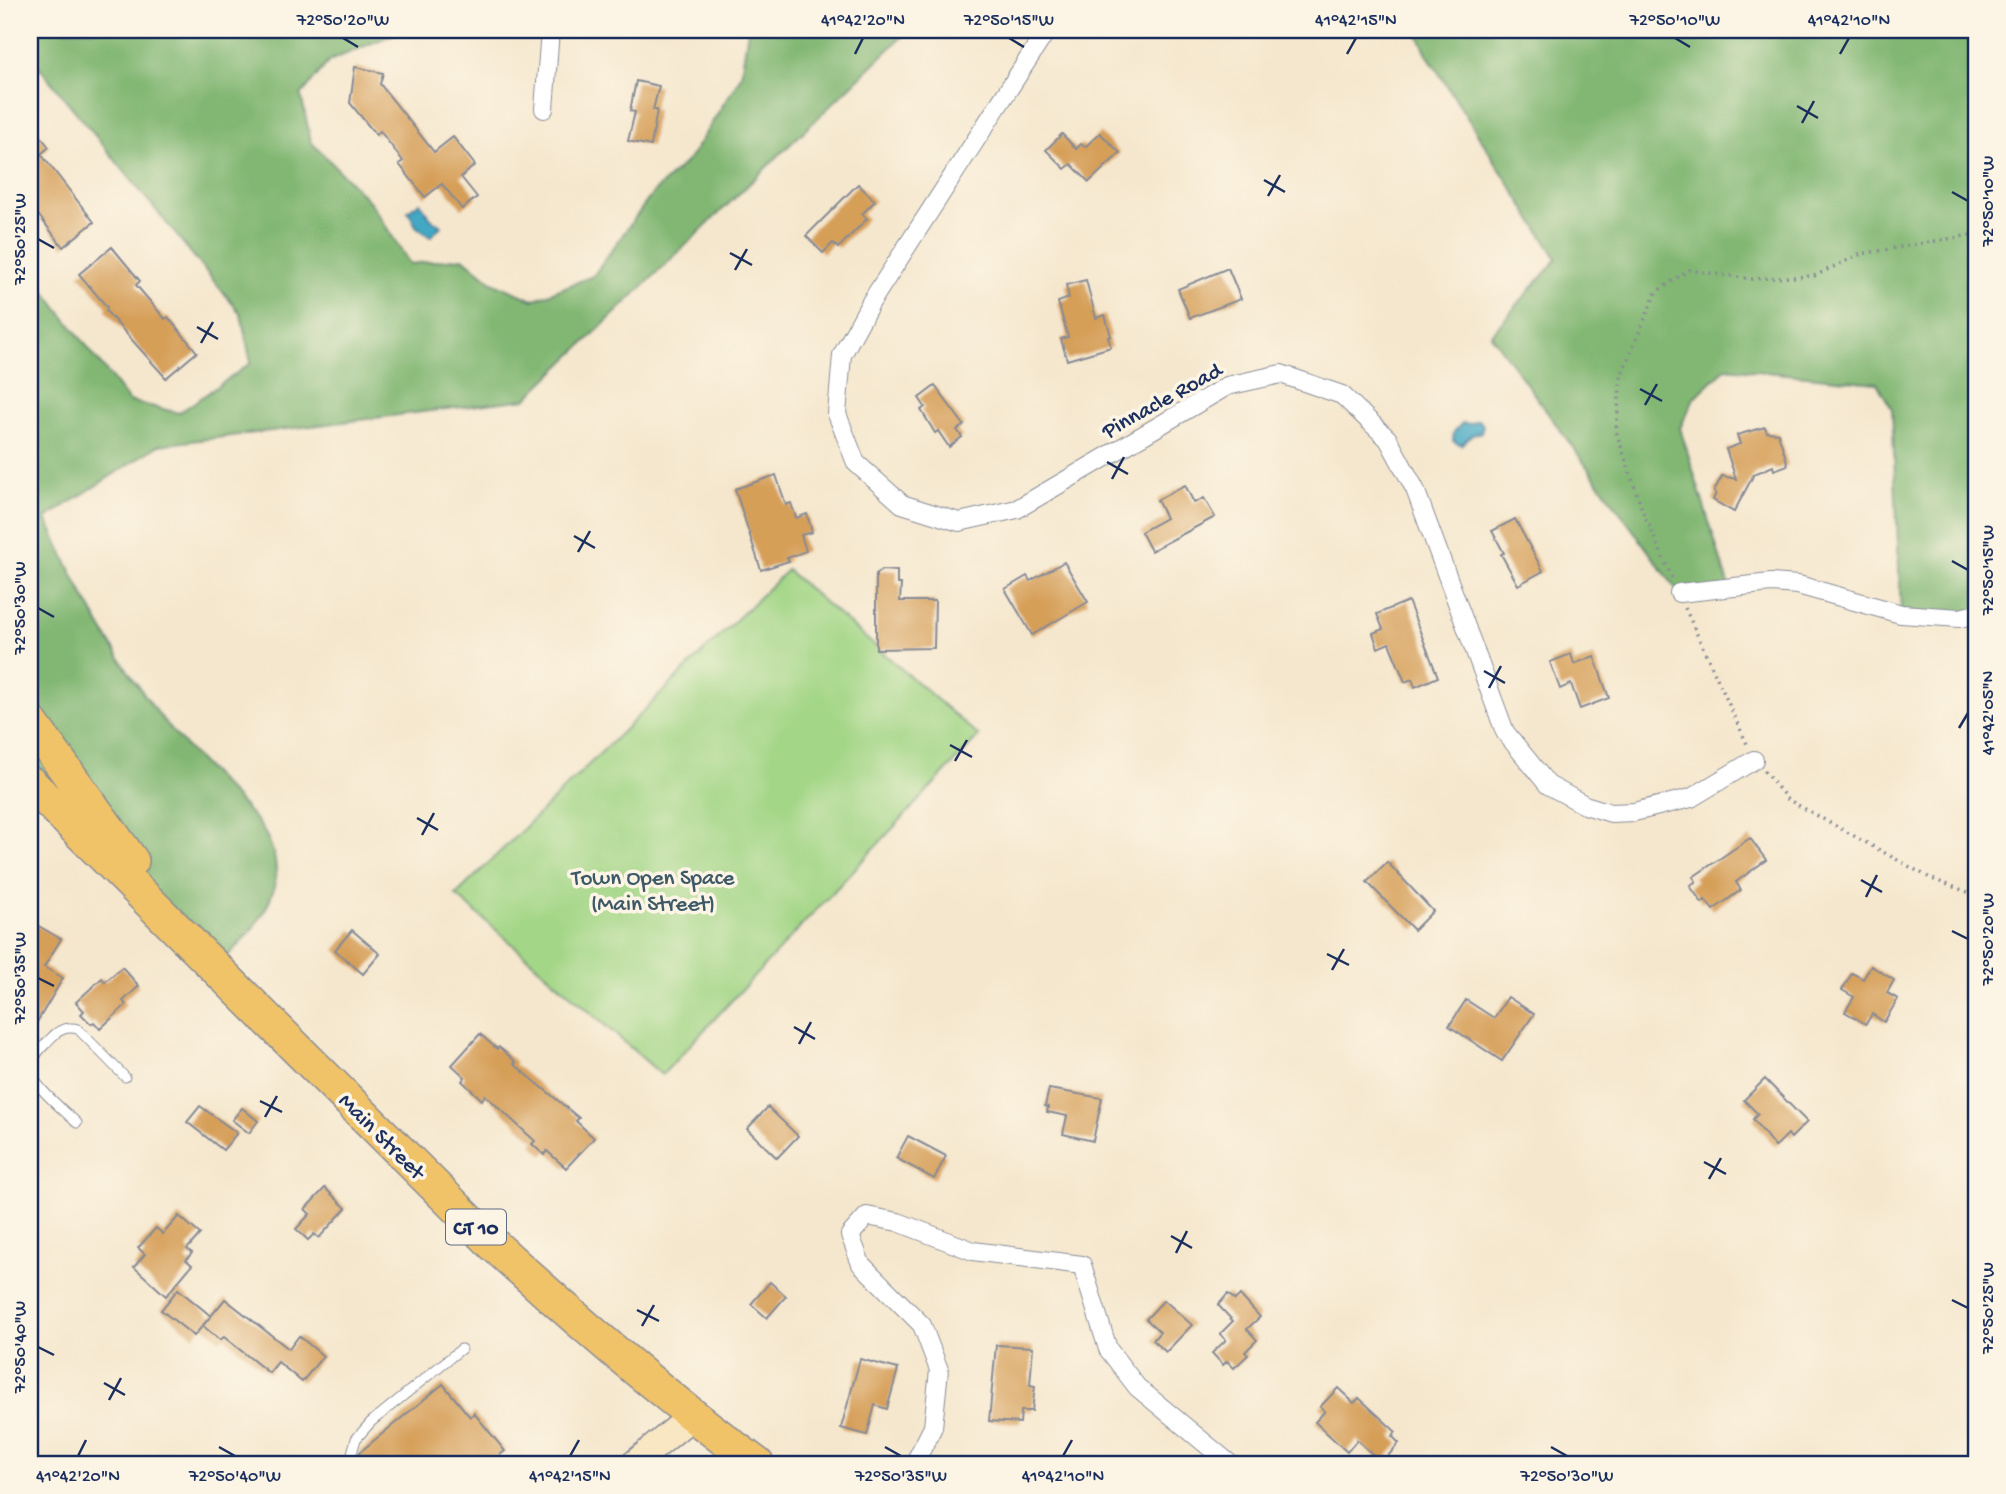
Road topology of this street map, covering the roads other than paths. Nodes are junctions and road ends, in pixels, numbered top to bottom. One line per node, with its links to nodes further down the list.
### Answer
1 (550, 30): 3 (street)
2 (1047, 30): 7 (street, Pinnacle Road)
3 (544, 109)
4 (1679, 593): 5 (street)
5 (1976, 614)
6 (30, 721): 9 (highway)
7 (1754, 760)
8 (30, 783): 9 (highway, Main Street / CT 10)
9 (216, 967): 13 (highway, Main Street / CT 10)
10 (125, 1077): 11 (lane)
11 (77, 1123)
12 (461, 1349): 14 (lane)
13 (692, 1416): 15 (main road); 16 (highway, Main Street / CT 10)
14 (349, 1464)
15 (634, 1464)
16 (757, 1464)
17 (914, 1464): 18 (street)
18 (1230, 1464)

